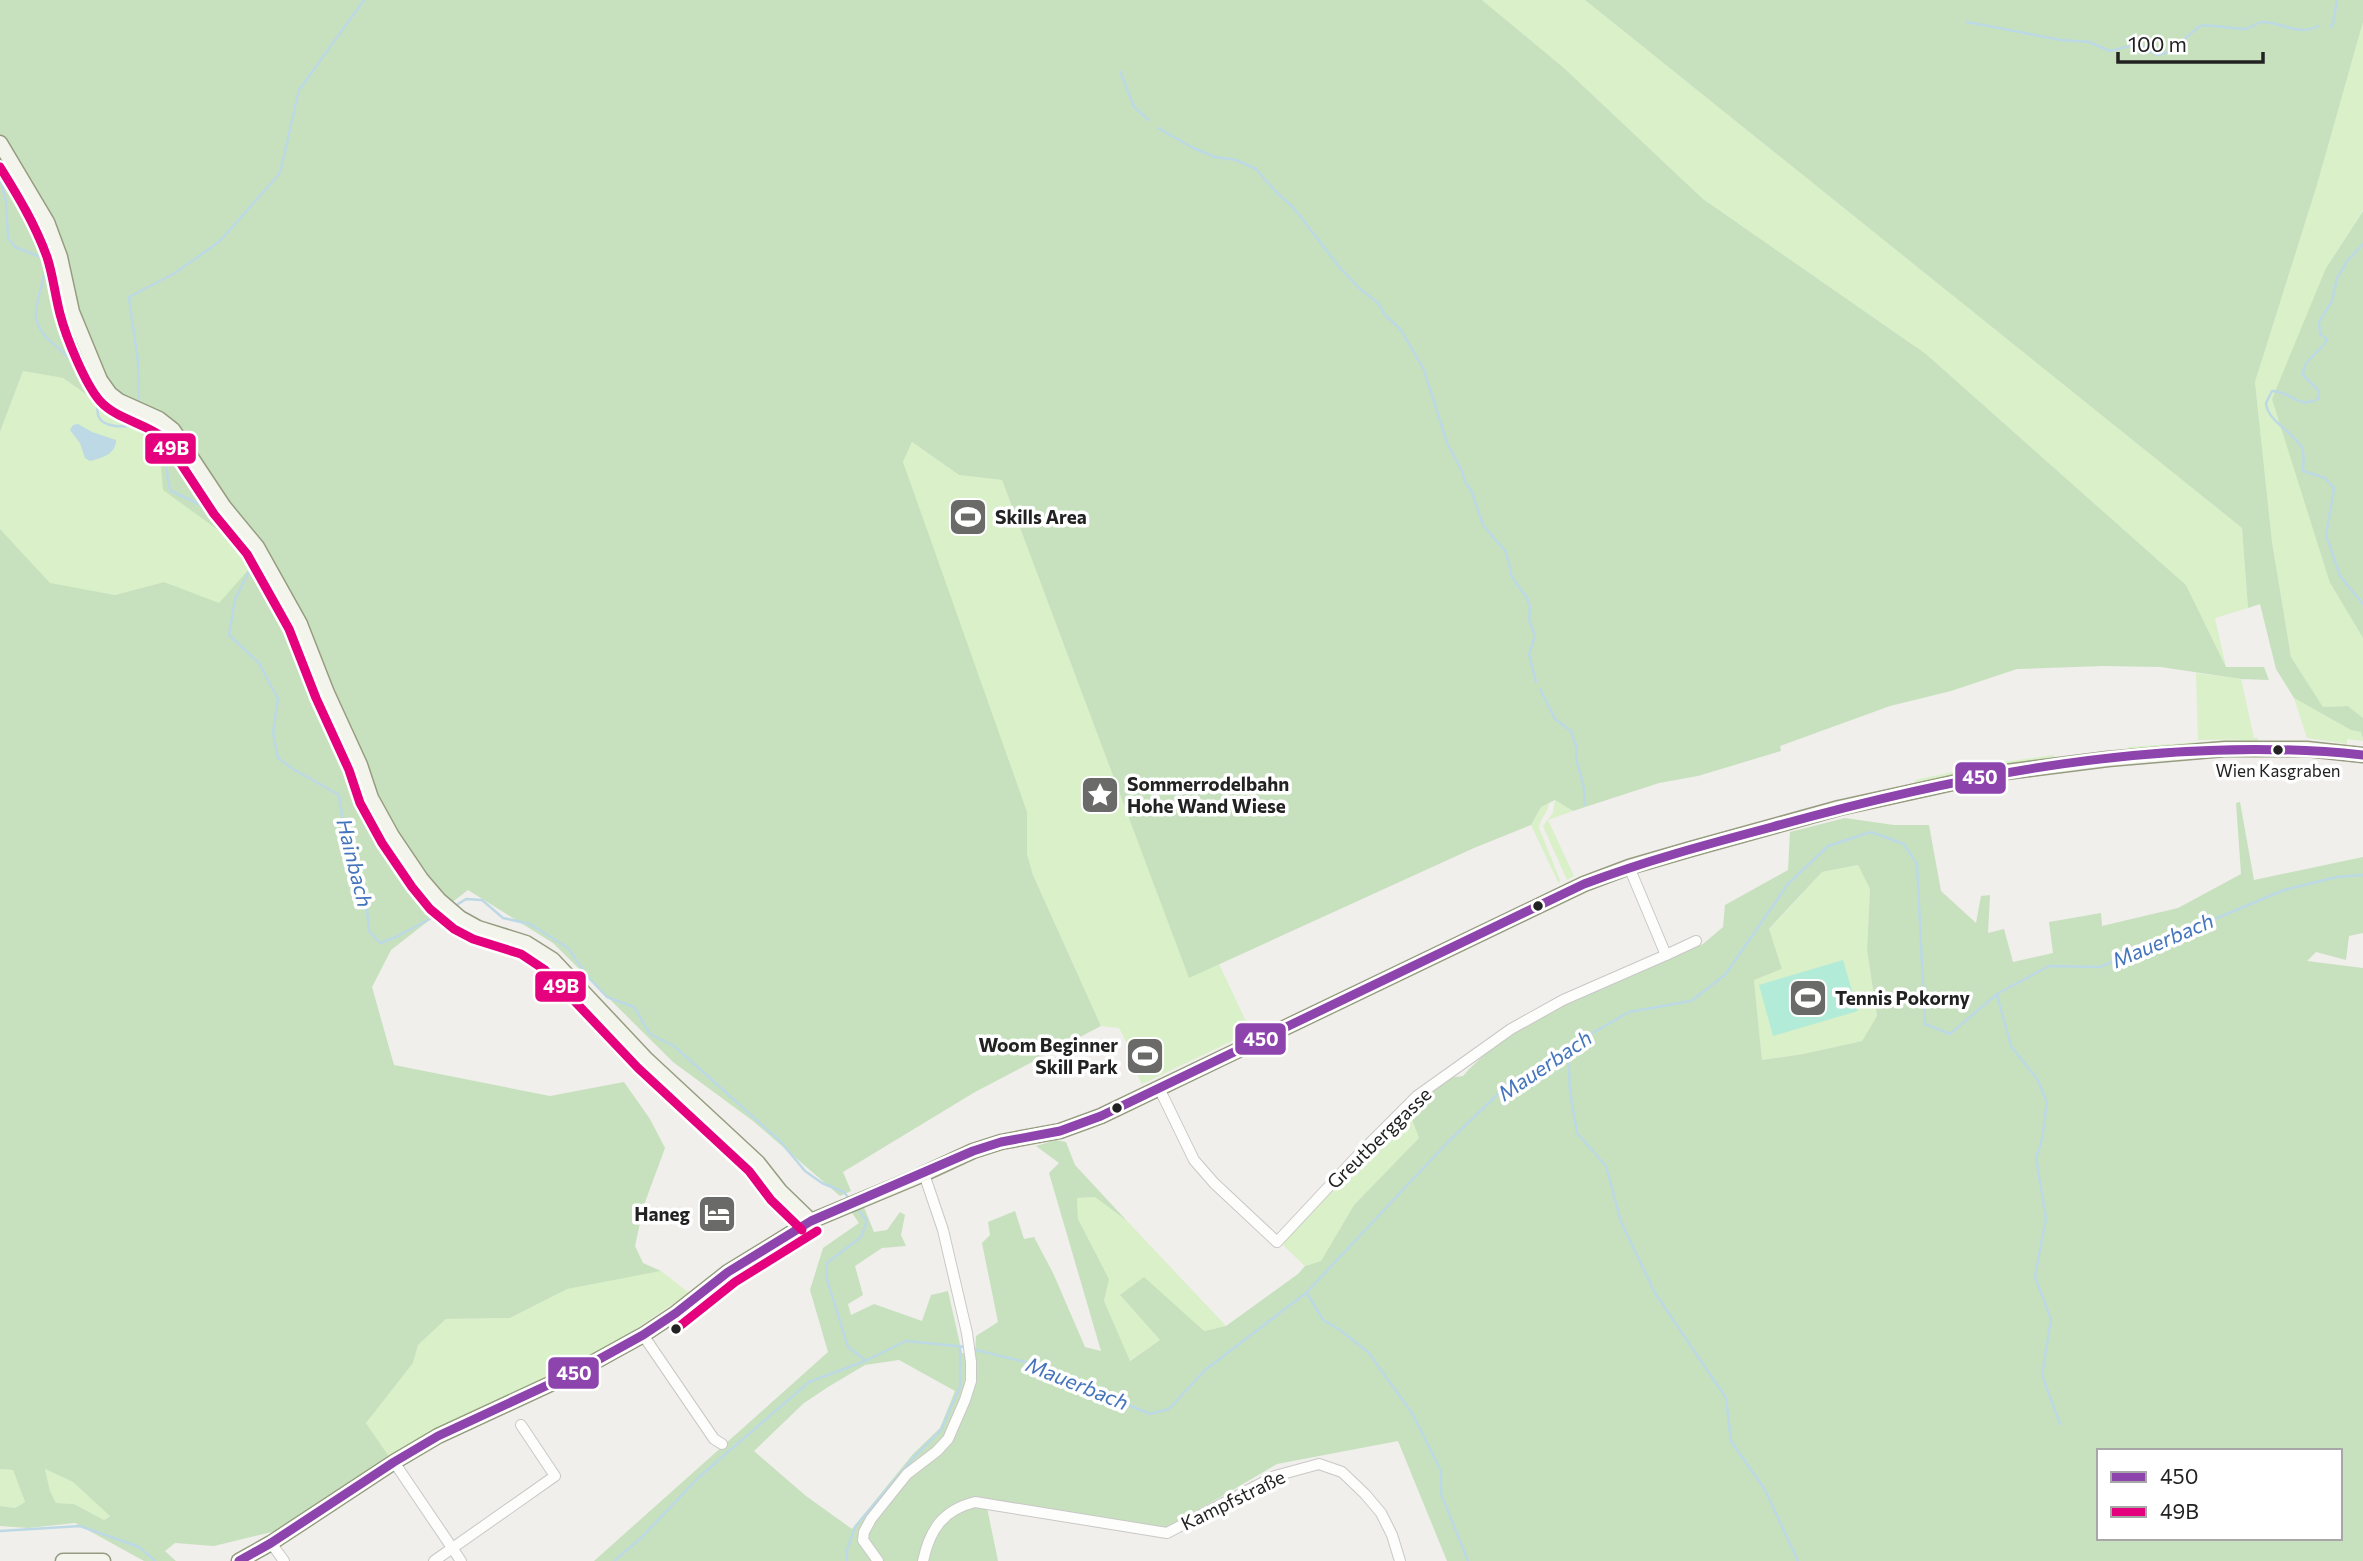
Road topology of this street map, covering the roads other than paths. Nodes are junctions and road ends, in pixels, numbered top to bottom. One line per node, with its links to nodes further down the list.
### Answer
1 (0, 143): 8 (main road)
2 (2363, 755): 3 (main road)
3 (1629, 867): 5 (street); 6 (main road)
4 (1696, 941): 5 (street, Greutberggasse)
5 (1666, 955): 6 (street, Greutberggasse)
6 (1158, 1088): 7 (main road)
7 (924, 1174): 8 (main road); 21 (street)
8 (811, 1221): 9 (main road)
9 (643, 1335): 11 (street); 12 (main road)
10 (521, 1425): 14 (street)
11 (723, 1444)
12 (394, 1462): 13 (main road); 14 (street)
13 (271, 1543): 17 (main road); 18 (street)
14 (452, 1547): 19 (street); 20 (street)
15 (63, 1561): 16 (main road)
16 (103, 1561)
17 (239, 1561)
18 (284, 1561)
19 (434, 1561)
20 (461, 1561)
21 (878, 1561)
22 (923, 1561): 23 (street, Kampfstraße)
23 (1400, 1561)

